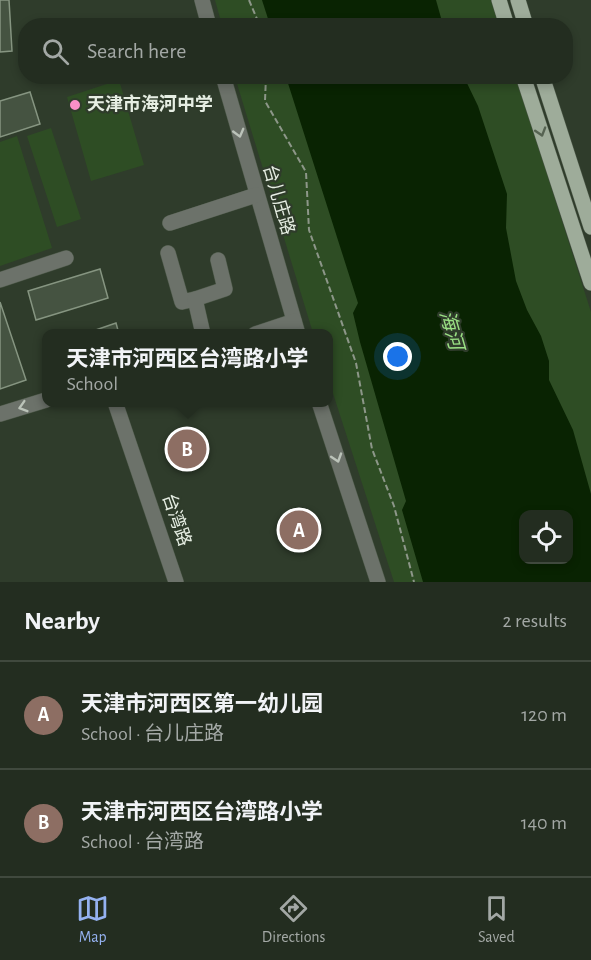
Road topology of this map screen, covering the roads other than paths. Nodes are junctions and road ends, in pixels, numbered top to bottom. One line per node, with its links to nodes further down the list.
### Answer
1 (202, 0): 4 (street)
2 (499, 0): 5 (main road)
3 (518, 0): 6 (main road)
4 (207, 18)
5 (505, 18)
6 (524, 18)
7 (225, 84): 10 (street, 台儿庄路, one-way to 10)
8 (526, 84): 17 (main road, one-way to 17)
9 (545, 84): 12 (main road)
10 (256, 195): 11 (street); 19 (street, 台儿庄路)
11 (170, 223)
12 (591, 227)
13 (168, 253): 18 (street)
14 (66, 258): 16 (street)
15 (218, 260): 18 (street)
16 (0, 280)
17 (591, 284)
18 (195, 299): 20 (street)
19 (296, 327)
20 (202, 329)
21 (42, 401): 24 (street, one-way to 24)
22 (118, 407): 25 (street, 台湾路)
23 (321, 407): 26 (street, one-way to 26)
24 (0, 414)
25 (176, 582)
26 (378, 582)

